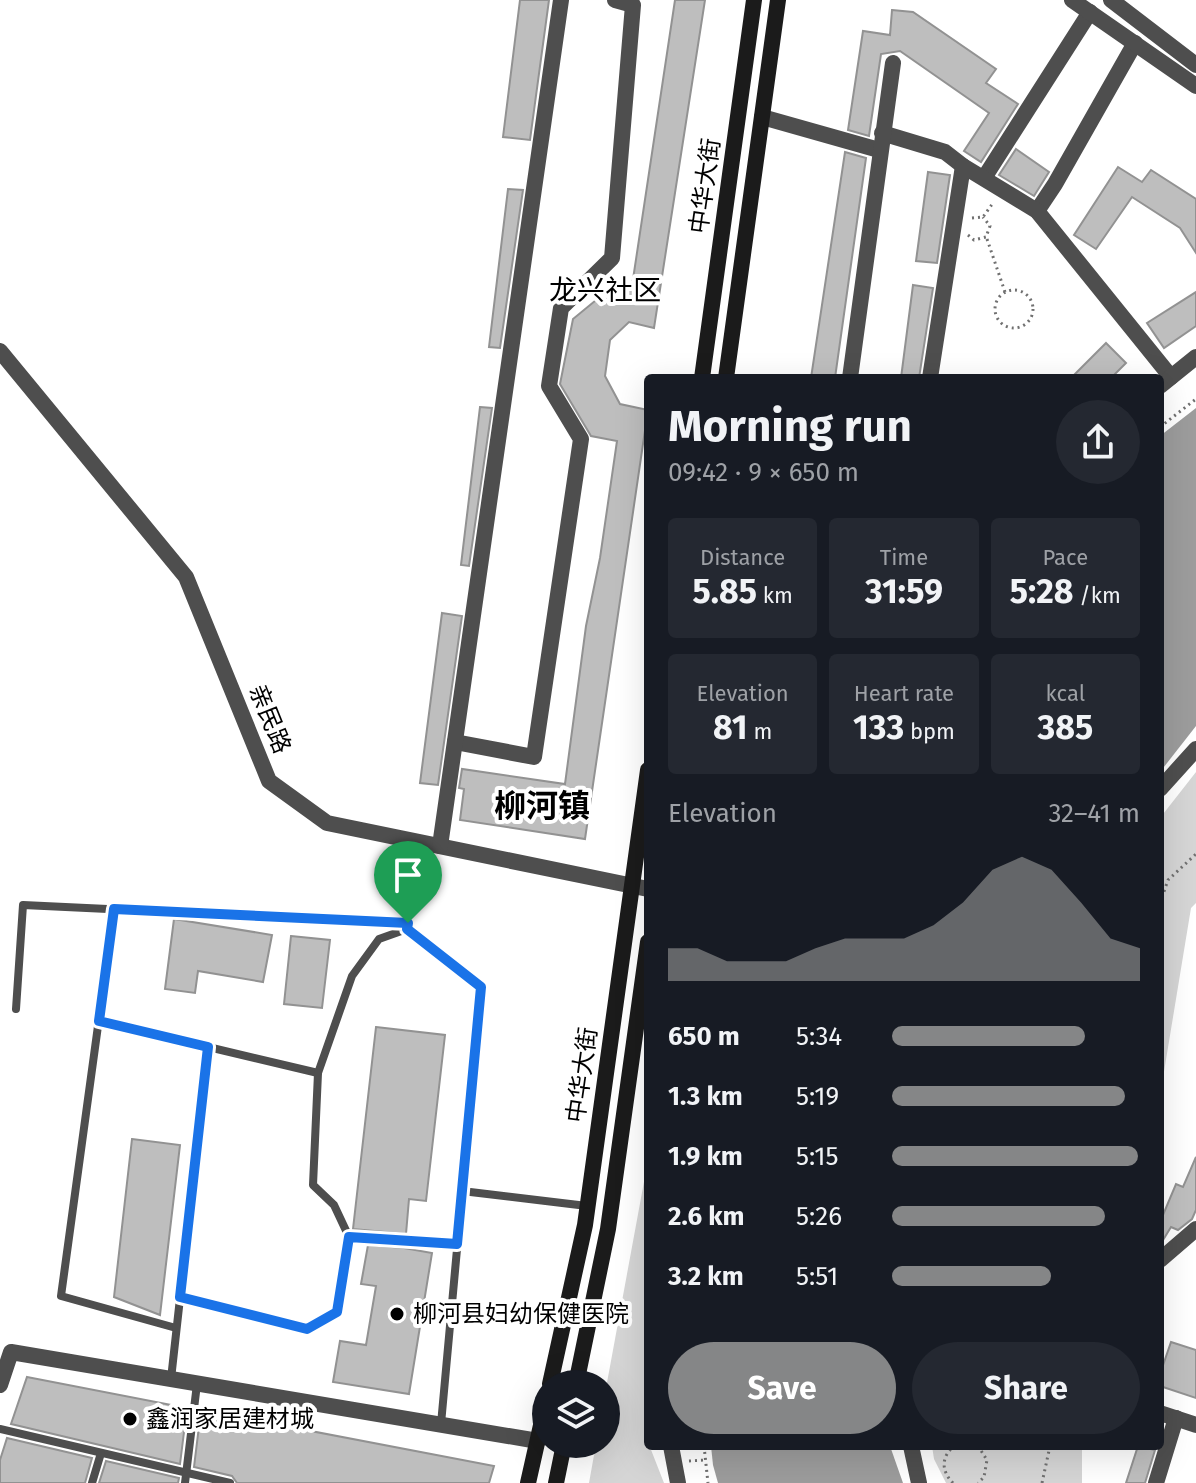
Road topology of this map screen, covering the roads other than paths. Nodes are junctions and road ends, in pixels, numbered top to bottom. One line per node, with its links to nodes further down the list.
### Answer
1 (561, 0): 26 (street)
2 (615, 0): 26 (street)
3 (754, 0): 20 (main road, 中华大街)
4 (778, 0): 13 (main road, 中华大街)
5 (1072, 0): 8 (street)
6 (1111, 0): 7 (street)
7 (1129, 6): 11 (street)
8 (1090, 12): 9 (street); 16 (street)
9 (1135, 43): 12 (street); 17 (street)
10 (893, 63): 14 (street)
11 (1196, 65)
12 (1196, 86)
13 (762, 117): 14 (street); 21 (main road, 中华大街)
14 (881, 142): 15 (street); 22 (street)
15 (963, 166): 16 (street); 23 (street)
16 (984, 178): 17 (street)
17 (1037, 211): 24 (street)
18 (0, 351): 30 (street, 亲民路)
19 (1196, 357): 25 (street)
20 (703, 374)
21 (727, 374)
22 (851, 374)
23 (931, 374)
24 (1159, 374)
25 (1165, 382)
26 (455, 742): 31 (street)
27 (1196, 749): 28 (street)
28 (1164, 785)
29 (644, 828): 32 (main road, 中华大街)
30 (413, 840): 31 (street, 亲民路); 34 (lane)
31 (440, 846): 32 (street, 亲民路)
32 (640, 887): 41 (main road, 中华大街)
33 (114, 909): 34 (lane); 36 (lane); 37 (lane)
34 (408, 926): 39 (lane); 40 (lane)
35 (644, 971): 49 (main road, 中华大街)
36 (16, 1009)
37 (99, 1021): 38 (lane); 47 (lane)
38 (208, 1047): 39 (lane); 46 (lane)
39 (318, 1073): 43 (lane)
40 (462, 1191): 41 (lane); 44 (lane)
41 (588, 1206): 48 (main road, 中华大街)
42 (1196, 1229): 45 (street)
43 (349, 1237): 44 (lane); 46 (lane)
44 (457, 1244): 54 (lane)
45 (1164, 1257)
46 (180, 1297): 47 (lane)
47 (176, 1328): 50 (lane)
48 (553, 1370)
49 (579, 1370)
50 (171, 1379): 51 (street); 52 (street)
51 (197, 1384): 54 (street); 65 (lane)
52 (0, 1385)
53 (1168, 1415): 55 (street); 57 (street)
54 (441, 1425): 58 (street)
55 (1196, 1425)
56 (0, 1429): 62 (lane)
57 (1164, 1438)
58 (532, 1440)
59 (672, 1450): 71 (street)
60 (912, 1450): 72 (street)
61 (1162, 1450): 73 (street)
62 (101, 1453): 65 (lane); 66 (lane)
63 (534, 1458): 69 (main road)
64 (561, 1458): 70 (main road)
65 (189, 1473): 67 (lane); 68 (lane)
66 (92, 1483)
67 (185, 1483)
68 (230, 1483)
69 (528, 1483)
70 (556, 1483)
71 (678, 1483)
72 (919, 1483)
73 (1156, 1483)

